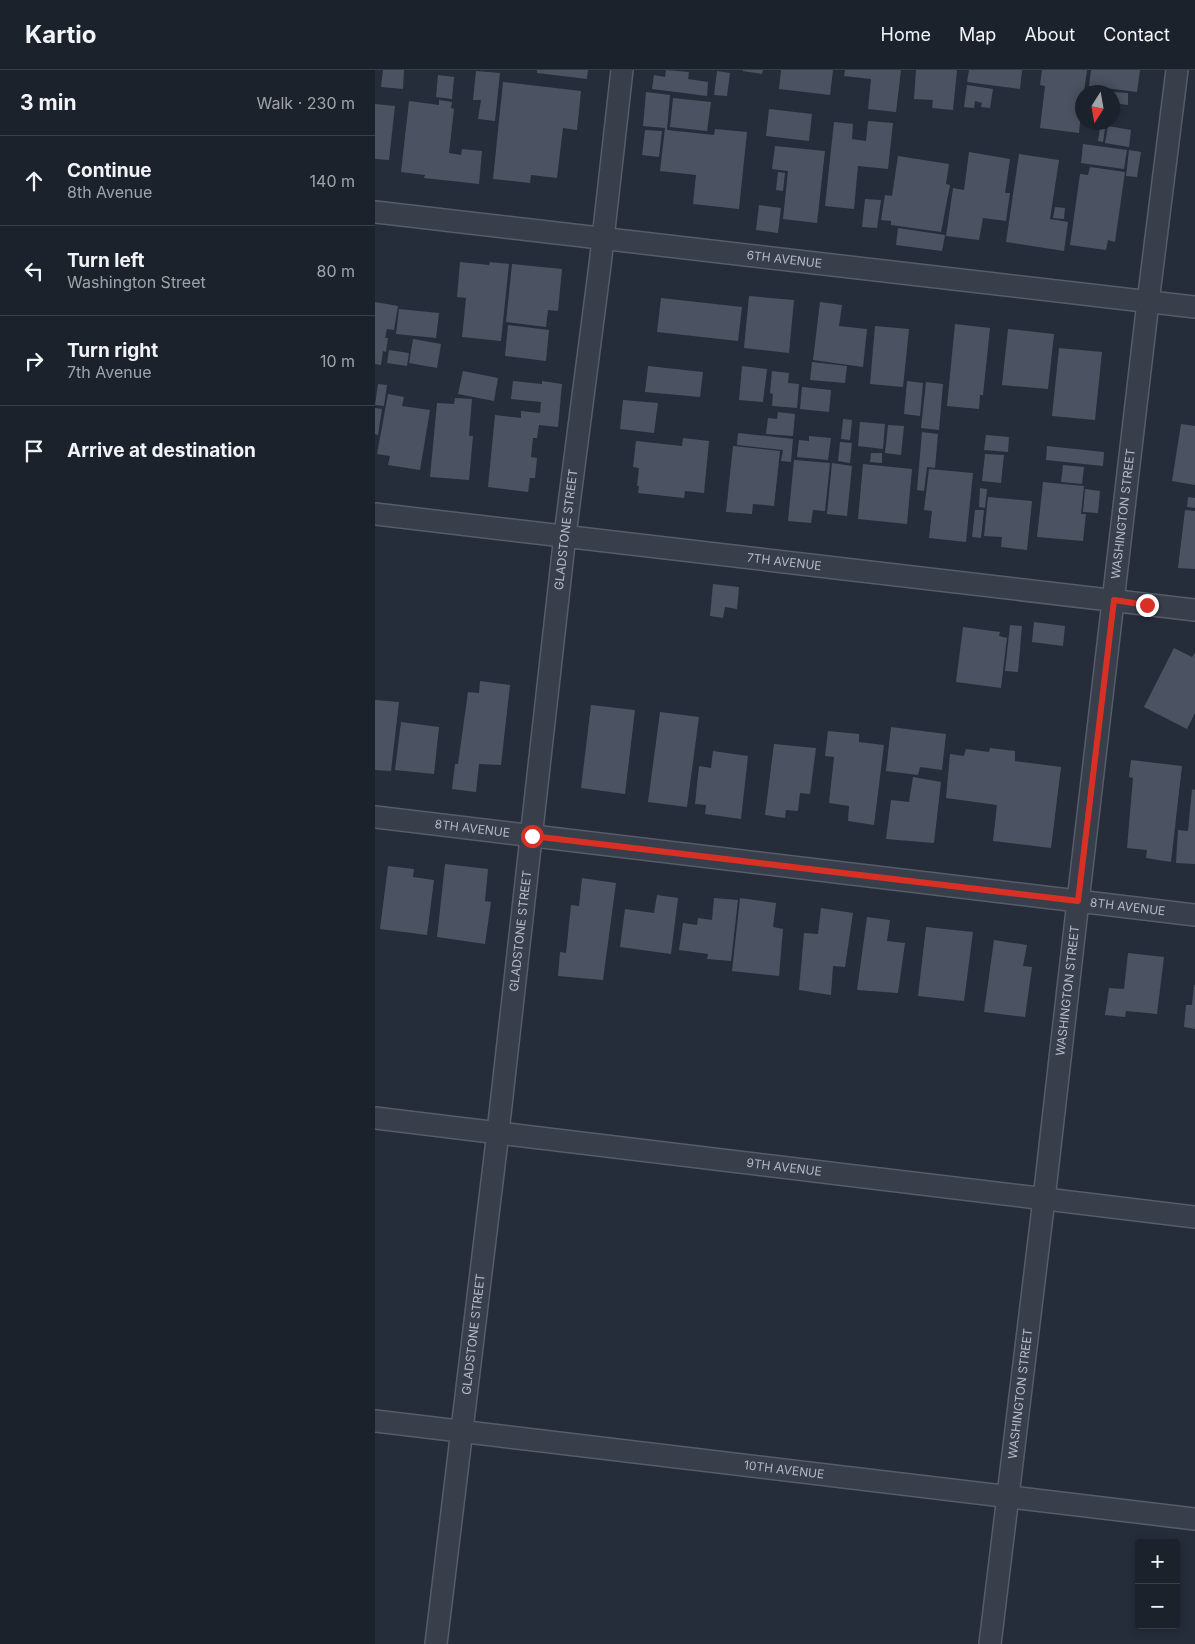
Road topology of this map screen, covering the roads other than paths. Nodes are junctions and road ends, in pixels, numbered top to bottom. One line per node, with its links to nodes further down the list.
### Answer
1 (622, 70): 4 (street, GLADSTONE STREET)
2 (1177, 70): 5 (street, WASHINGTON STREET)
3 (375, 212): 4 (street, 6TH AVENUE)
4 (603, 238): 5 (street, 6TH AVENUE); 8 (street, GLADSTONE STREET)
5 (1148, 302): 6 (street, 6TH AVENUE); 9 (street, WASHINGTON STREET)
6 (1195, 307)
7 (375, 514): 8 (street, 7TH AVENUE)
8 (565, 535): 9 (street, 7TH AVENUE); 12 (street, GLADSTONE STREET)
9 (1114, 600): 10 (street, 7TH AVENUE); 13 (street, WASHINGTON STREET)
10 (1195, 610)
11 (375, 817): 12 (street, 8TH AVENUE)
12 (532, 836): 13 (street, 8TH AVENUE); 16 (street, GLADSTONE STREET)
13 (1078, 901): 14 (street, 8TH AVENUE); 17 (street, WASHINGTON STREET)
14 (1195, 914)
15 (375, 1118): 16 (street, 9TH AVENUE)
16 (498, 1132): 17 (street, 9TH AVENUE); 20 (street, GLADSTONE STREET)
17 (1044, 1199): 18 (street, 9TH AVENUE); 21 (street, WASHINGTON STREET)
18 (1195, 1217)
19 (375, 1421): 20 (street, 10TH AVENUE)
20 (461, 1431): 21 (street, 10TH AVENUE); 23 (street, GLADSTONE STREET)
21 (1007, 1496): 22 (street, 10TH AVENUE); 24 (street, WASHINGTON STREET)
22 (1195, 1519)
23 (436, 1644)
24 (989, 1644)

